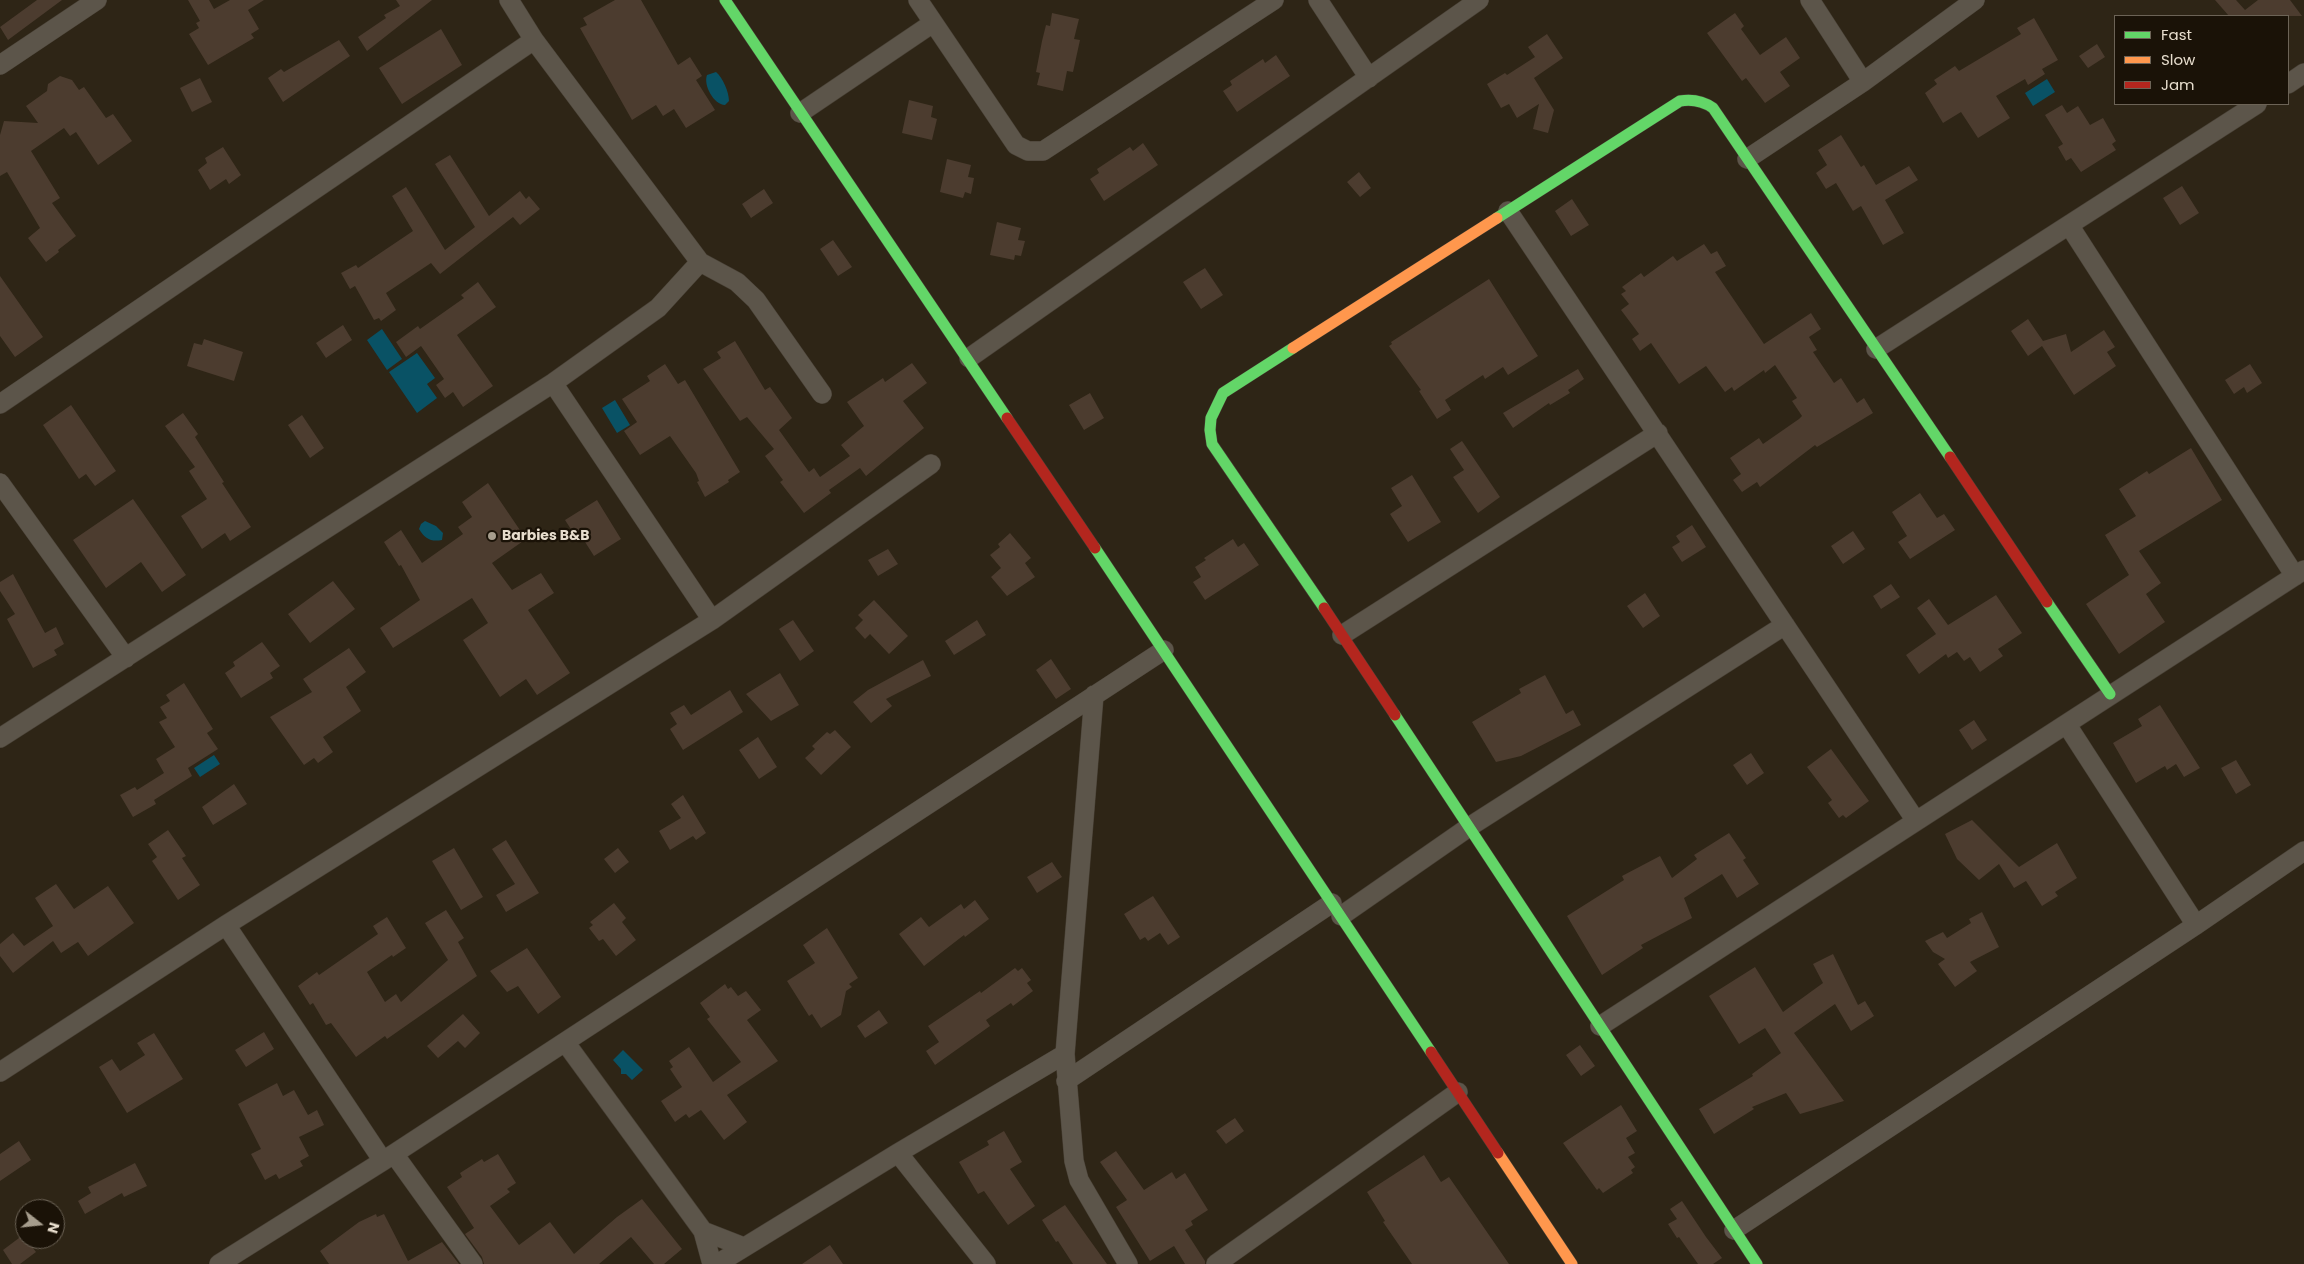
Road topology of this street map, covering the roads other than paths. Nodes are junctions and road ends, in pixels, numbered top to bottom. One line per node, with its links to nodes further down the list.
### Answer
1 (97, 0): 12 (street)
2 (509, 0): 11 (street)
3 (725, 0): 18 (street)
4 (918, 0): 10 (street)
5 (1274, 0): 10 (street)
6 (1318, 0): 14 (street)
7 (1478, 0): 14 (street)
8 (1810, 0): 15 (street)
9 (1975, 0): 15 (street)
10 (933, 23): 18 (street)
11 (534, 40): 22 (street); 27 (street)
12 (0, 65)
13 (2304, 73): 16 (street)
14 (1369, 78): 24 (street)
15 (1863, 82): 19 (street)
16 (2289, 83)
17 (2255, 105): 21 (street)
18 (800, 113): 24 (street)
19 (1747, 158): 20 (street); 23 (street)
20 (1508, 211): 28 (street); 34 (street)
21 (2070, 225): 23 (street); 31 (street)
22 (700, 262): 25 (street); 26 (street)
23 (1876, 349): 37 (street)
24 (969, 358): 35 (street)
25 (553, 383): 32 (street); 36 (street)
26 (822, 394)
27 (0, 404)
28 (1658, 434): 33 (street); 34 (street)
29 (931, 464): 32 (street)
30 (0, 484): 36 (street)
31 (2300, 573): 37 (street)
32 (712, 620): 46 (street)
33 (1785, 624): 41 (street); 42 (street)
34 (1342, 635): 42 (street)
35 (1164, 650): 38 (street); 44 (street)
36 (126, 658): 40 (street)
37 (2110, 694): 39 (street)
38 (1094, 695): 48 (street); 49 (street)
39 (2068, 725): 41 (street); 45 (street)
40 (0, 738)
41 (1916, 821): 47 (street)
42 (1468, 827): 44 (street); 47 (street)
43 (2304, 851): 45 (street)
44 (1336, 909): 51 (street); 52 (street)
45 (2196, 925): 55 (street)
46 (226, 926): 50 (street); 54 (street)
47 (1600, 1026): 55 (street)
48 (566, 1042): 54 (street); 56 (street)
49 (1065, 1054): 51 (street); 53 (street)
50 (2, 1068)
51 (1066, 1081): 63 (street)
52 (1458, 1092): 64 (street); 65 (street)
53 (898, 1153): 57 (street); 62 (street)
54 (389, 1158): 58 (street); 59 (street)
55 (1734, 1230): 66 (street)
56 (703, 1231): 57 (street); 60 (street)
57 (744, 1247): 61 (street)
58 (219, 1264)
59 (473, 1264)
60 (712, 1264)
61 (717, 1264)
62 (986, 1264)
63 (1128, 1264)
64 (1216, 1264)
65 (1572, 1264)
66 (1757, 1264)

